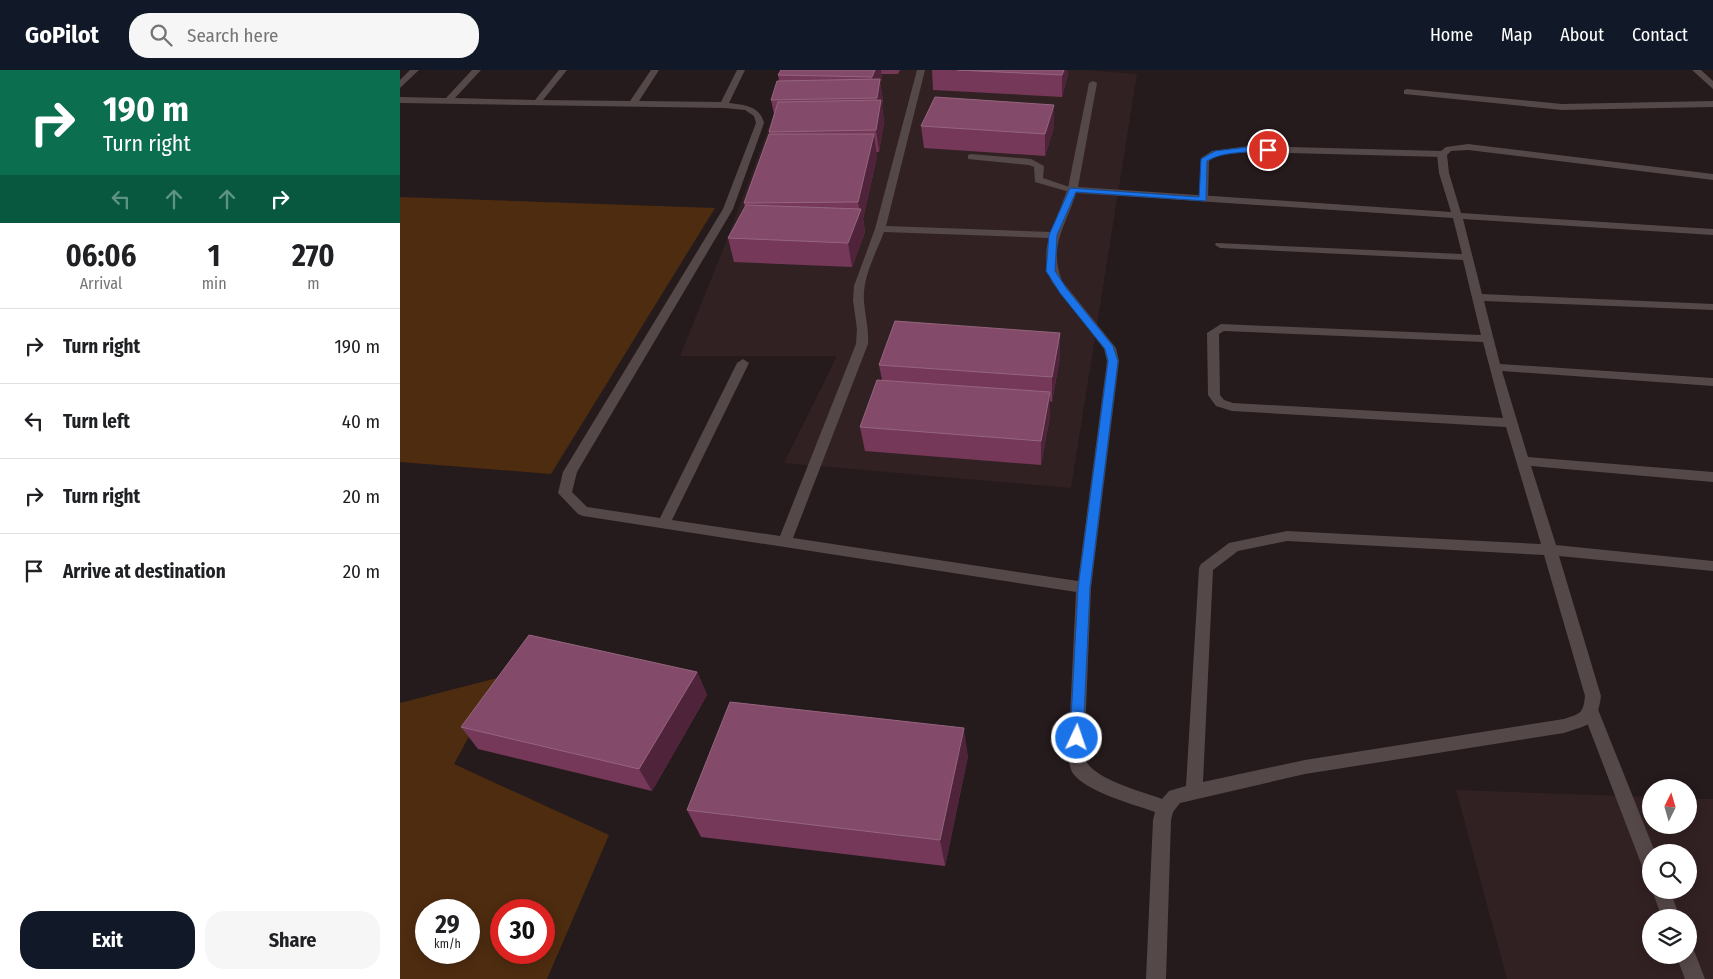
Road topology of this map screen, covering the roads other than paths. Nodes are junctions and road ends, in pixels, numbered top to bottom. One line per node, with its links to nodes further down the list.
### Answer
1 (415, 70): 9 (street)
2 (477, 70): 13 (street)
3 (563, 70): 14 (street)
4 (655, 70): 15 (street)
5 (742, 70): 16 (street)
6 (921, 70): 24 (street)
7 (1696, 70): 10 (street)
8 (1093, 83): 21 (street)
9 (400, 85)
10 (1713, 86)
11 (1406, 92): 17 (street)
12 (400, 100): 13 (street)
13 (448, 101): 14 (street)
14 (537, 102): 15 (street)
15 (633, 103): 16 (street)
16 (724, 104): 38 (street)
17 (1713, 104)
18 (1442, 154): 20 (street); 22 (street); 23 (street)
19 (971, 158): 21 (street)
20 (1713, 177)
21 (1073, 190): 22 (street); 26 (street)
22 (1203, 200): 23 (street)
23 (1457, 214): 25 (street); 28 (street)
24 (880, 229): 26 (street); 39 (street)
25 (1713, 232)
26 (1053, 235): 42 (street)
27 (1220, 245): 28 (street)
28 (1467, 257): 29 (street)
29 (1476, 297): 30 (street); 31 (street)
30 (1713, 307)
31 (1487, 339): 33 (street); 35 (street)
32 (743, 363): 38 (street)
33 (1494, 367): 34 (street); 35 (street)
34 (1713, 382)
35 (1512, 423): 36 (street)
36 (1522, 461): 37 (street); 40 (street)
37 (1713, 477)
38 (664, 523): 39 (street)
39 (785, 542): 42 (street)
40 (1550, 550): 41 (street); 43 (street); 44 (street)
41 (1713, 566)
42 (1084, 588): 45 (street)
43 (1591, 712): 44 (street); 46 (street)
44 (1194, 790): 45 (street)
45 (1165, 808): 48 (street)
46 (1642, 844)
47 (1690, 964): 49 (street)
48 (1156, 979)
49 (1696, 979)

